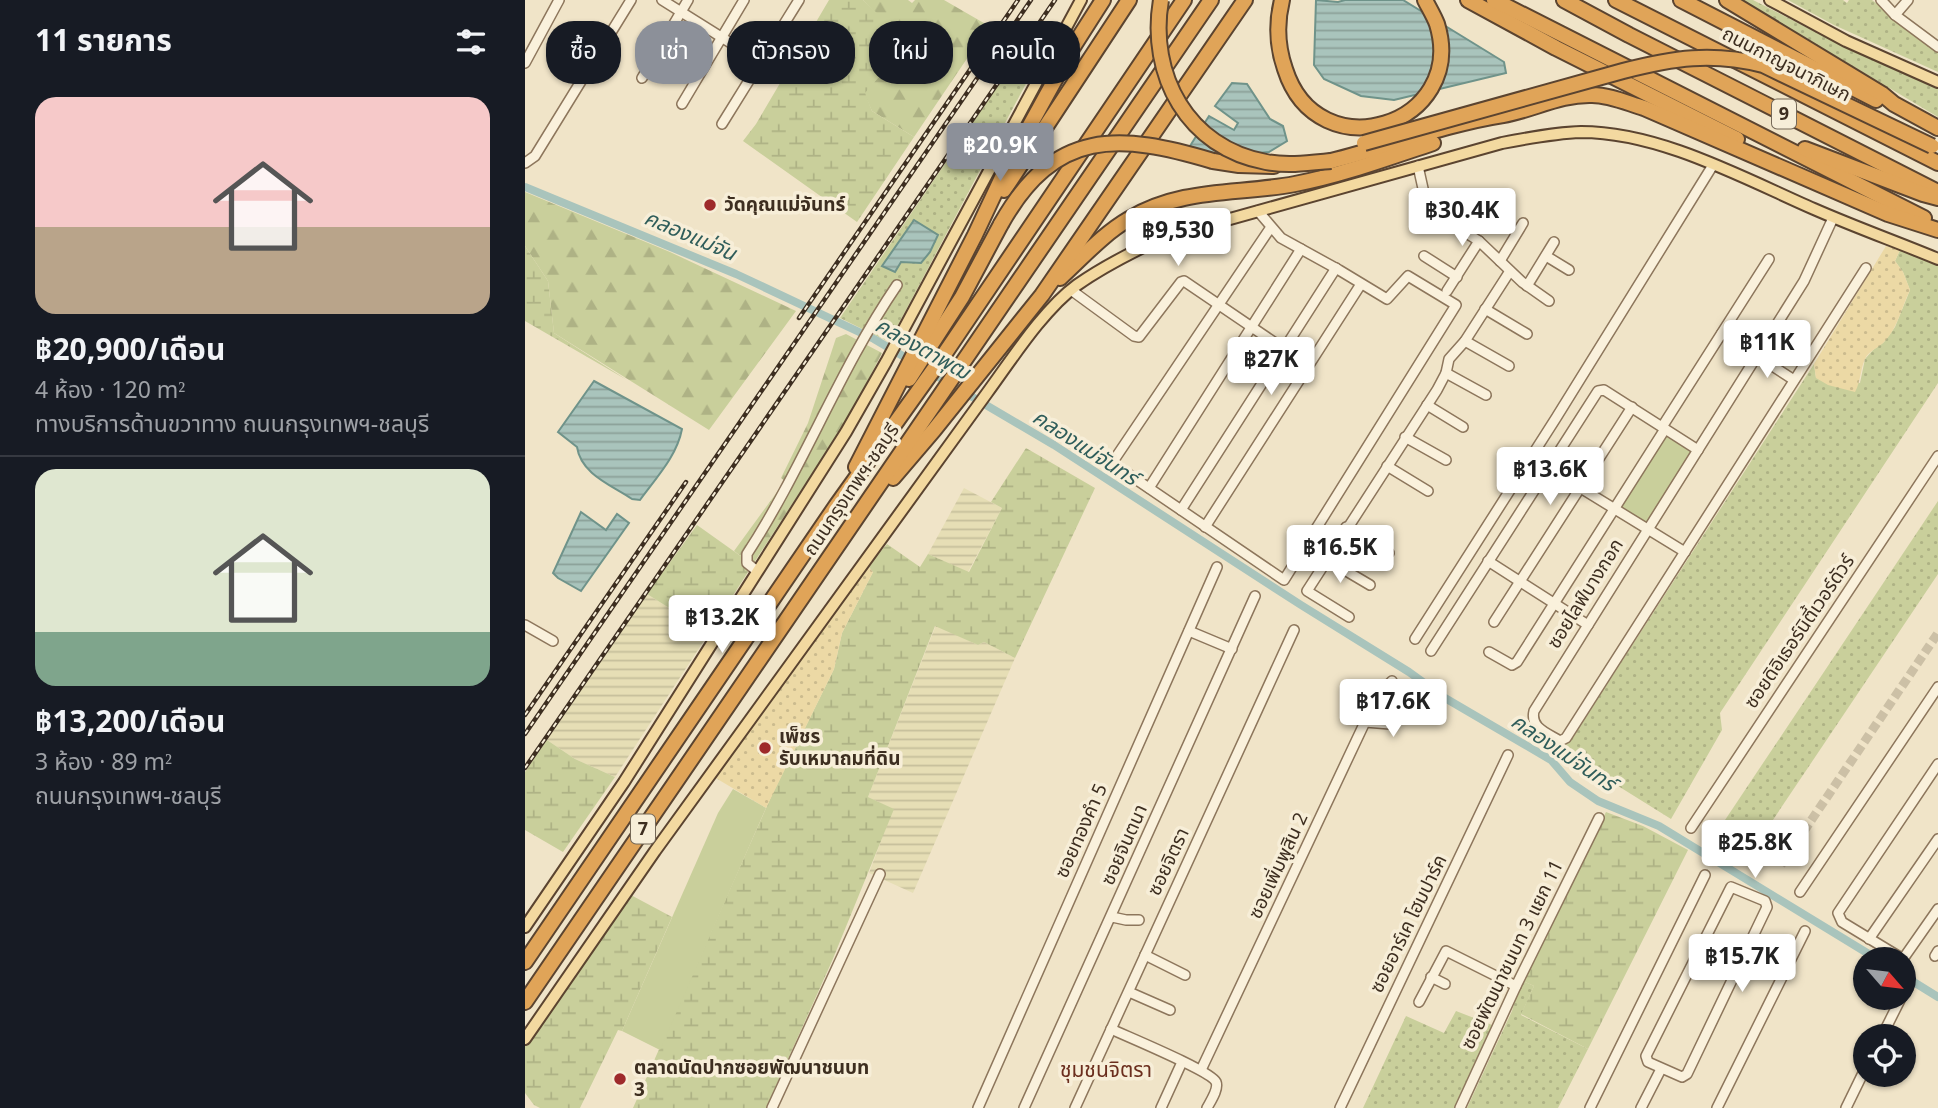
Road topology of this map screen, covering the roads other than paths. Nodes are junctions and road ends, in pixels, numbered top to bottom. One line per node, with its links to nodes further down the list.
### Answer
1 (559, 0): 32 (street)
2 (631, 0): 42 (street)
3 (662, 0): 25 (street)
4 (688, 0): 25 (street)
5 (744, 0): 29 (street)
6 (799, 0): 28 (street)
7 (1081, 0): 116 (main road)
8 (1103, 0): 55 (highway)
9 (1129, 0): 55 (highway)
10 (1161, 0): 37 (highway, bridge)
11 (1184, 0): 88 (highway, ถนนกรุงเทพฯ-ชลบุรี / 7)
12 (1211, 0): 107 (highway, ถนนกรุงเทพฯ-ชลบุรี / 7)
13 (1245, 0): 75 (highway)
14 (1282, 0): 15 (highway)
15 (1425, 0)
16 (1468, 0): 46 (highway)
17 (1494, 0): 40 (highway)
18 (1564, 0): 47 (highway, 9)
19 (1616, 0): 43 (highway, ถนนกาญจนาภิเษก / 9)
20 (1681, 0): 36 (highway)
21 (1727, 0): 36 (highway)
22 (1770, 0): 33 (main road)
23 (1881, 0): 26 (street)
24 (1908, 0): 26 (street)
25 (681, 12): 27 (street); 29 (street)
26 (1895, 15): 31 (street)
27 (676, 21)
28 (786, 21)
29 (722, 38): 30 (street); 35 (street)
30 (727, 41)
31 (1936, 42)
32 (525, 63)
33 (1938, 82)
34 (747, 84): 38 (street)
35 (682, 104)
36 (1894, 104): 39 (highway)
37 (1503, 115): 46 (highway); 75 (highway)
38 (722, 124)
39 (1938, 128)
40 (1757, 133): 48 (highway); 54 (highway)
41 (1935, 147): 84 (highway, bridge)
42 (525, 163)
43 (1938, 163)
44 (1713, 165): 45 (main road); 51 (main road); 127 (street)
45 (1418, 166): 50 (main road); 56 (street)
46 (1789, 170): 54 (highway)
47 (1938, 192)
48 (1938, 198)
49 (1492, 200): 56 (street)
50 (1258, 211): 53 (street); 73 (main road)
51 (1833, 218): 63 (main road); 85 (street, ซอยไลฟ์บางกอก)
52 (1523, 223): 64 (street)
53 (1271, 227): 59 (street); 77 (street)
54 (1938, 227)
55 (975, 235): 84 (highway)
56 (1470, 235): 57 (street)
57 (1479, 241): 64 (street); 69 (street)
58 (1554, 242): 61 (street)
59 (1301, 249): 65 (street); 79 (street)
60 (1424, 256): 69 (street)
61 (1546, 256): 67 (street); 72 (street)
62 (1769, 259): 80 (street)
63 (1938, 259)
64 (1500, 261): 68 (street)
65 (1336, 268): 70 (street); 83 (street)
66 (1866, 268): 89 (street)
67 (1569, 270)
68 (1510, 271): 72 (street); 78 (street)
69 (1457, 276): 74 (street)
70 (1361, 284): 108 (street); 108 (street)
71 (897, 285): 116 (street)
72 (1527, 286): 76 (street)
73 (1071, 290): 77 (street); 161 (main road)
74 (1447, 291)
75 (1042, 295): 107 (highway)
76 (1549, 301)
77 (1219, 304): 79 (street); 101 (street)
78 (1485, 309): 81 (street); 82 (street)
79 (1252, 327): 83 (street); 101 (street)
80 (1722, 332): 85 (street); 94 (street)
81 (1527, 334)
82 (1465, 341): 86 (street); 87 (street)
83 (1284, 349): 106 (street)
84 (922, 350): 88 (highway)
85 (1757, 355): 89 (street); 96 (street, ซอยไลฟ์บางกอก)
86 (1509, 366)
87 (1446, 373): 90 (street); 91 (street)
88 (913, 378): 104 (highway, ถนนกรุงเทพฯ-ชลบุรี / 7); 104 (highway)
89 (1794, 380): 111 (street)
90 (1486, 395)
91 (1427, 405): 93 (street); 95 (street)
92 (1632, 407): 94 (street); 100 (street); 102 (street)
93 (1463, 427)
94 (1664, 428): 96 (street); 105 (street)
95 (1405, 437): 98 (street); 99 (street)
96 (1698, 450): 110 (street, ซอยไลฟ์บางกอก)
97 (1938, 456): 139 (street, ซอยดิอิเธอร์นิตี้เวอร์ดัวร์)
98 (1445, 460)
99 (1387, 466): 103 (street); 109 (street)
100 (1548, 468): 102 (street); 114 (street)
101 (1149, 488): 106 (street)
102 (1580, 488): 105 (street); 117 (street)
103 (1428, 491)
104 (836, 506): 151 (highway, ถนนกรุงเทพฯ-ชลบุรี / 7)
105 (1614, 509): 110 (street); 120 (street)
106 (1181, 510): 108 (street)
107 (852, 524): 157 (highway, ถนนกรุงเทพฯ-ชลบุรี / 7)
108 (1205, 527)
109 (1346, 527): 112 (street); 113 (street)
110 (1648, 530): 111 (street); 124 (street, ซอยไลฟ์บางกอก)
111 (1685, 552): 124 (street, ซอยไลฟ์บางกอก)
112 (1389, 554)
113 (1326, 559): 118 (street); 121 (street)
114 (1488, 561): 117 (street); 130 (street)
115 (1217, 567): 126 (street, ซอยทองคำ 5)
116 (757, 571): 147 (main road)
117 (1520, 582): 120 (street); 122 (street)
118 (1370, 585)
119 (1255, 596): 129 (street, ซอยจินตนา)
120 (1554, 603): 124 (street); 131 (street)
121 (1349, 617)
122 (1494, 622)
123 (525, 625): 128 (street)
124 (1588, 625)
125 (1294, 630): 150 (street, ซอยจิตรา)
126 (1189, 631): 129 (street); 167 (street, ซอยทองคำ 5)
127 (1415, 639)
128 (553, 641)
129 (1232, 649): 145 (street, ซอยจินตนา)
130 (1431, 651)
131 (1489, 652)
132 (1392, 681): 135 (street, ซอยเพิ่มพูสิน 2)
133 (1938, 687): 143 (street)
134 (1399, 709): 135 (street)
135 (1365, 722): 164 (street, ซอยเพิ่มพูสิน 2)
136 (1509, 755): 172 (street, ซอยอาร์เค โฮมปาร์ค)
137 (1938, 764): 149 (street)
138 (1598, 818): 155 (street, ซอยพัฒนาชนบท 3 แยก 11)
139 (1691, 828)
140 (1938, 839): 149 (street)
141 (880, 874): 166 (street)
142 (1705, 875): 174 (street)
143 (1800, 892)
144 (1938, 909): 149 (street)
145 (1112, 917): 146 (street); 168 (street, ซอยจินตนา)
146 (1139, 920)
147 (525, 927)
148 (1805, 931): 176 (street)
149 (1869, 939)
150 (1145, 955): 152 (street); 156 (street, ซอยจิตรา)
151 (525, 962)
152 (1185, 975)
153 (1431, 977): 154 (street); 155 (street); 158 (street)
154 (1445, 984)
155 (1516, 986): 173 (street, ซอยพัฒนาชนบท 3 แยก 11)
156 (1129, 992): 159 (street); 160 (street, ซอยจิตรา)
157 (525, 1002)
158 (1419, 1002)
159 (1170, 1010)
160 (1111, 1029): 162 (street); 169 (street, ซอยจิตรา)
161 (525, 1039)
162 (1182, 1062): 164 (street); 170 (street)
163 (1661, 1069): 163 (street); 175 (street)
164 (1201, 1070): 171 (street)
165 (1856, 1087): 177 (street)
166 (772, 1108)
167 (978, 1108)
168 (1024, 1108)
169 (1075, 1108)
170 (1161, 1108)
171 (1207, 1108)
172 (1340, 1108)
173 (1460, 1108)
174 (1590, 1108)
175 (1641, 1108)
176 (1717, 1108)
177 (1846, 1108)

